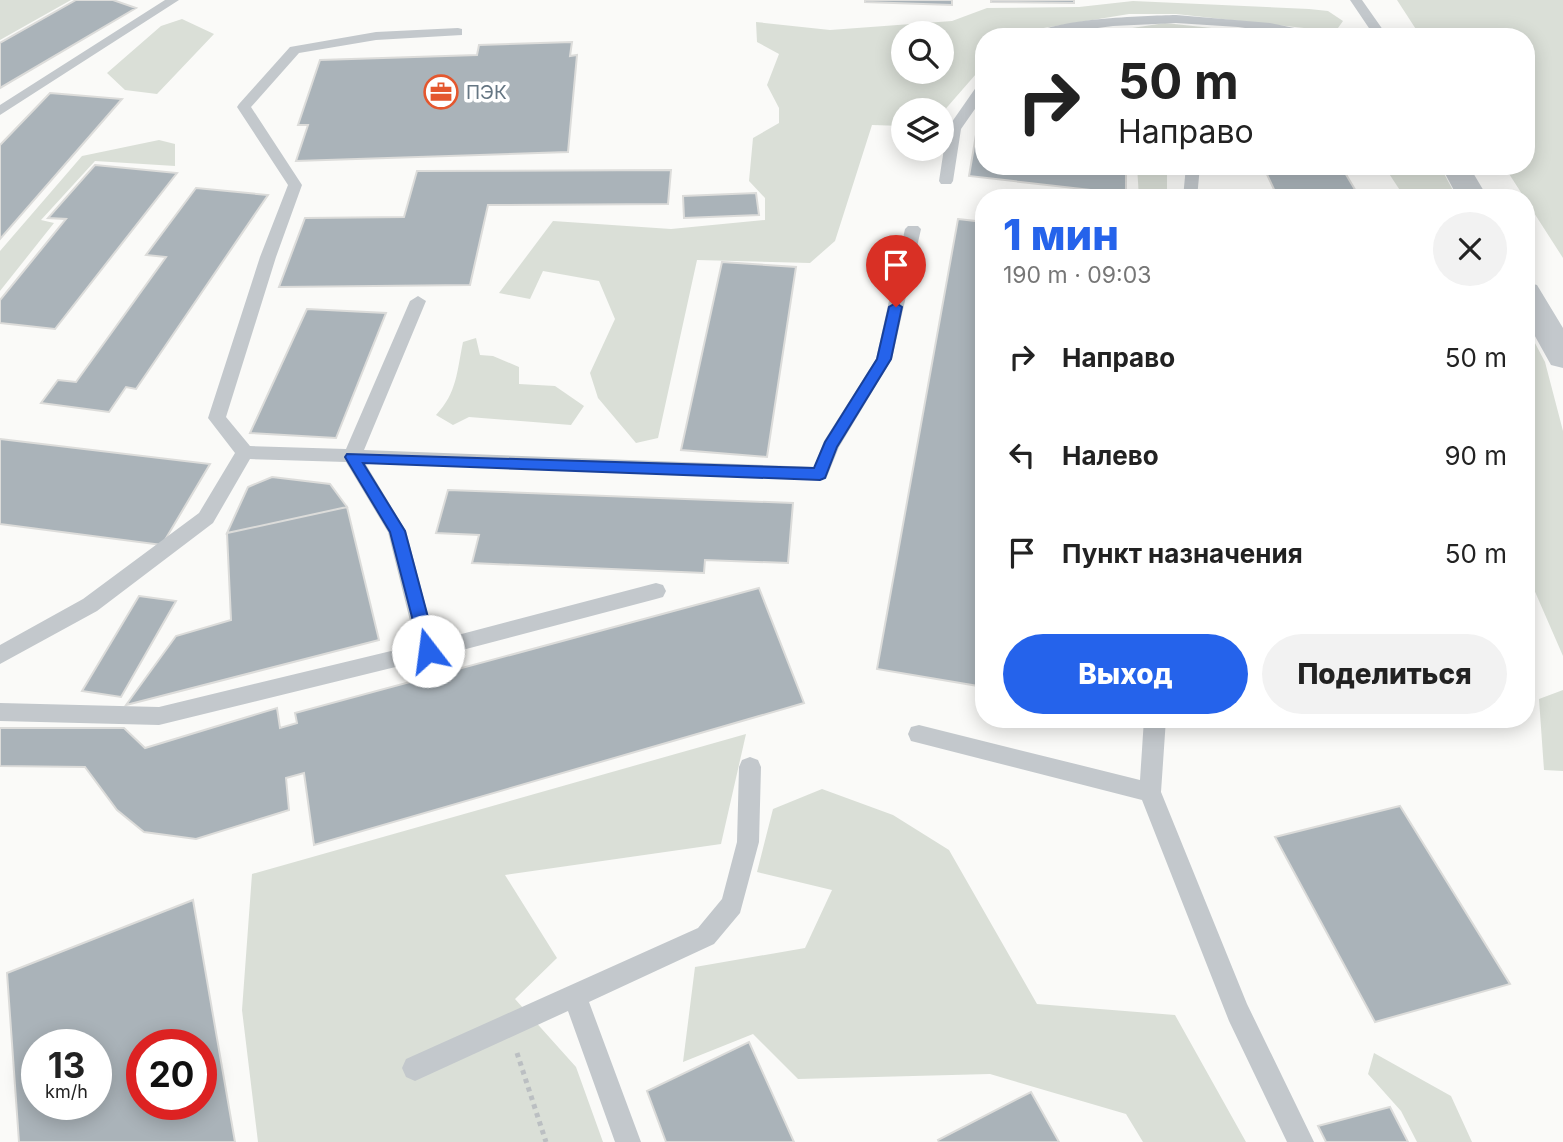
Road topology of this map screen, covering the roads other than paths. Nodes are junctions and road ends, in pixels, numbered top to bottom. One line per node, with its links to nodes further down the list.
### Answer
1 (173, 0): 8 (lane)
2 (1356, 0): 5 (lane)
3 (1080, 28): 4 (lane)
4 (1260, 28)
5 (1376, 28)
6 (458, 32): 14 (lane)
7 (975, 99): 9 (lane)
8 (0, 111)
9 (946, 181)
10 (913, 229): 15 (lane)
11 (418, 300): 15 (lane)
12 (1535, 308): 13 (street)
13 (1563, 357)
14 (245, 452): 15 (lane); 18 (lane)
15 (352, 457): 17 (lane)
16 (656, 591): 17 (lane)
17 (428, 651): 19 (lane)
18 (0, 655)
19 (0, 712)
20 (1154, 728): 23 (lane)
21 (919, 734): 23 (lane)
22 (750, 767): 24 (lane)
23 (1150, 792): 27 (lane)
24 (574, 995): 25 (lane); 26 (lane)
25 (415, 1068)
26 (628, 1142)
27 (1301, 1142)

